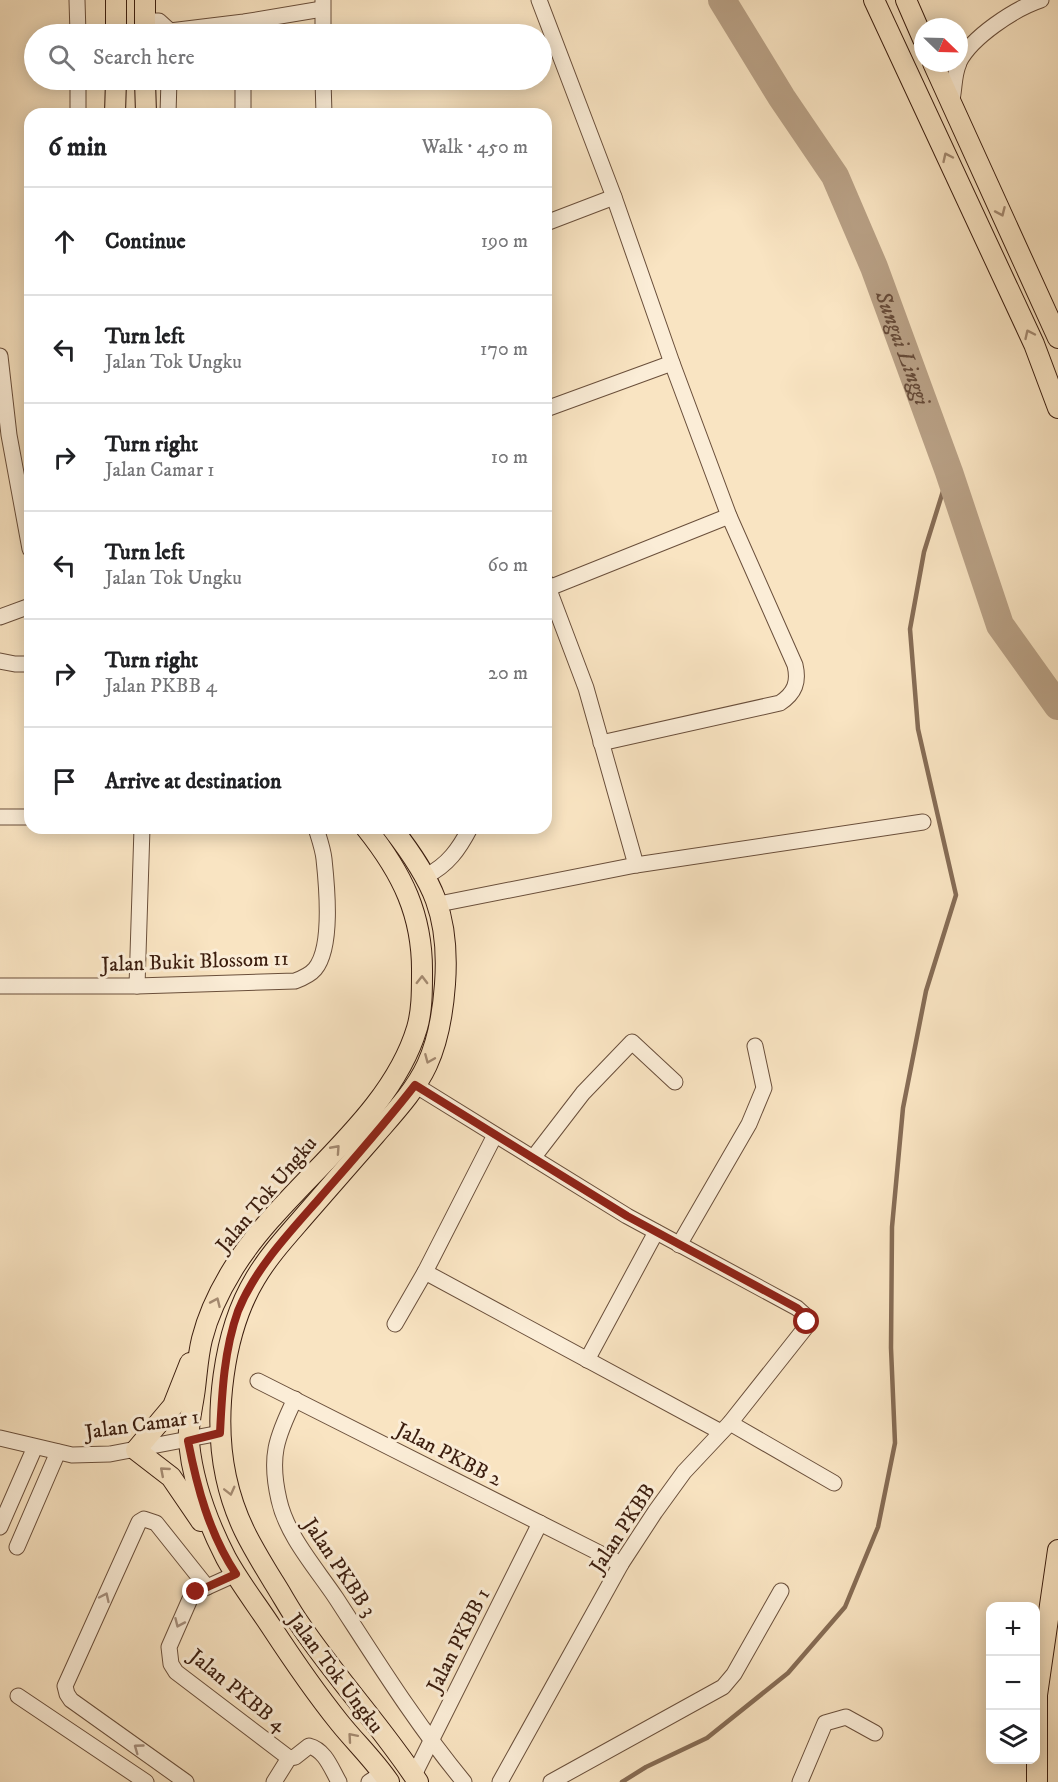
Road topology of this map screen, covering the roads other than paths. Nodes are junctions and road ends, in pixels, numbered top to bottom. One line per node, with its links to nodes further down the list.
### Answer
1 (77, 0): 10 (street)
2 (116, 0): 11 (main road)
3 (145, 0): 12 (main road)
4 (539, 0): 15 (street)
5 (874, 0): 39 (main road, one-way to 5)
6 (906, 0): 9 (main road)
7 (1041, 0): 17 (street)
8 (323, 5): 13 (street); 14 (street)
9 (915, 18)
10 (78, 24)
11 (115, 24)
12 (145, 24)
13 (258, 24)
14 (323, 24)
15 (548, 24)
16 (552, 34): 33 (street)
17 (968, 44)
18 (937, 72): 26 (main road)
19 (956, 72): 26 (street)
20 (79, 90): 27 (street)
21 (116, 90): 28 (main road)
22 (146, 90): 29 (main road)
23 (169, 90): 30 (street)
24 (243, 90): 31 (street)
25 (323, 90): 32 (street)
26 (951, 104): 35 (main road, one-way to 35)
27 (81, 108)
28 (115, 108)
29 (146, 108)
30 (168, 108)
31 (243, 108)
32 (324, 108)
33 (614, 197): 34 (street); 37 (street)
34 (552, 221)
35 (1058, 338)
36 (0, 356): 40 (street)
37 (672, 363): 38 (street); 41 (street)
38 (552, 408)
39 (1058, 408)
40 (24, 516)
41 (729, 516): 42 (street); 48 (street)
42 (552, 583)
43 (552, 598): 48 (street)
44 (24, 608): 45 (street)
45 (0, 617)
46 (0, 661): 47 (street)
47 (24, 664)
48 (601, 743): 57 (street)
49 (0, 817): 50 (street)
50 (24, 817)
51 (923, 822): 57 (street)
52 (142, 834): 61 (street)
53 (318, 834): 61 (street, Jalan Bukit Blossom 11)
54 (371, 834): 71 (main road, Jalan Tok Ungku, one-way to 54)
55 (396, 834): 58 (main road, Jalan Tok Ungku)
56 (467, 834): 58 (street)
57 (636, 865): 59 (street)
58 (426, 876): 59 (main road, Jalan Tok Ungku)
59 (439, 904): 64 (main road, Jalan Tok Ungku, one-way to 64)
60 (0, 986): 61 (street, Jalan Bukit Blossom 11)
61 (137, 986)
62 (754, 1046): 68 (street)
63 (675, 1082): 66 (street)
64 (415, 1085): 65 (street); 76 (main road, Jalan Tok Ungku)
65 (495, 1135): 66 (street); 69 (street)
66 (533, 1158): 67 (street)
67 (656, 1232): 68 (street); 72 (street)
68 (679, 1245): 75 (street, Jalan PKBB)
69 (425, 1272): 70 (street); 72 (street)
70 (395, 1324)
71 (202, 1339): 78 (main road, Jalan Tok Ungku); 80 (main road)
72 (586, 1360): 75 (street)
73 (258, 1381): 74 (street, Jalan PKBB 2)
74 (295, 1399): 83 (street, Jalan PKBB 2); 94 (street, Jalan PKBB 3)
75 (725, 1427): 82 (street); 88 (street, Jalan PKBB)
76 (220, 1433): 78 (street, Jalan Camar 1); 97 (main road, Jalan Tok Ungku, one-way to 97)
77 (0, 1438): 79 (street, Jalan Camar 1)
78 (188, 1441): 80 (street, Jalan Camar 1); 85 (main road, Jalan Tok Ungku)
79 (35, 1447): 81 (street, Jalan Camar 1); 84 (street)
80 (136, 1449): 81 (street, Jalan Camar 1); 85 (main road, one-way to 80)
81 (58, 1452): 86 (street)
82 (834, 1483)
83 (540, 1523): 88 (street, Jalan PKBB 2); 94 (street, Jalan PKBB 1)
84 (0, 1527)
85 (213, 1529): 89 (main road, Jalan Tok Ungku)
86 (17, 1546)
87 (1058, 1550): 106 (main road)
88 (621, 1564): 103 (street, Jalan PKBB)
89 (236, 1574): 90 (street, Jalan PKBB 4); 96 (main road, Jalan Tok Ungku, one-way to 89)
90 (207, 1587): 95 (street, Jalan PKBB 4, one-way to 95); 99 (street, one-way to 90)
91 (782, 1591): 104 (street)
92 (18, 1696): 98 (street)
93 (875, 1733): 105 (street)
94 (430, 1742): 97 (street, Jalan PKBB 1); 102 (street, Jalan PKBB 3)
95 (289, 1758): 100 (street); 101 (street, Jalan PKBB 4)
96 (380, 1779)
97 (416, 1779)
98 (146, 1782)
99 (186, 1782)
100 (274, 1782)
101 (339, 1782)
102 (464, 1782)
103 (500, 1782)
104 (551, 1782)
105 (800, 1782)
106 (1037, 1782)

